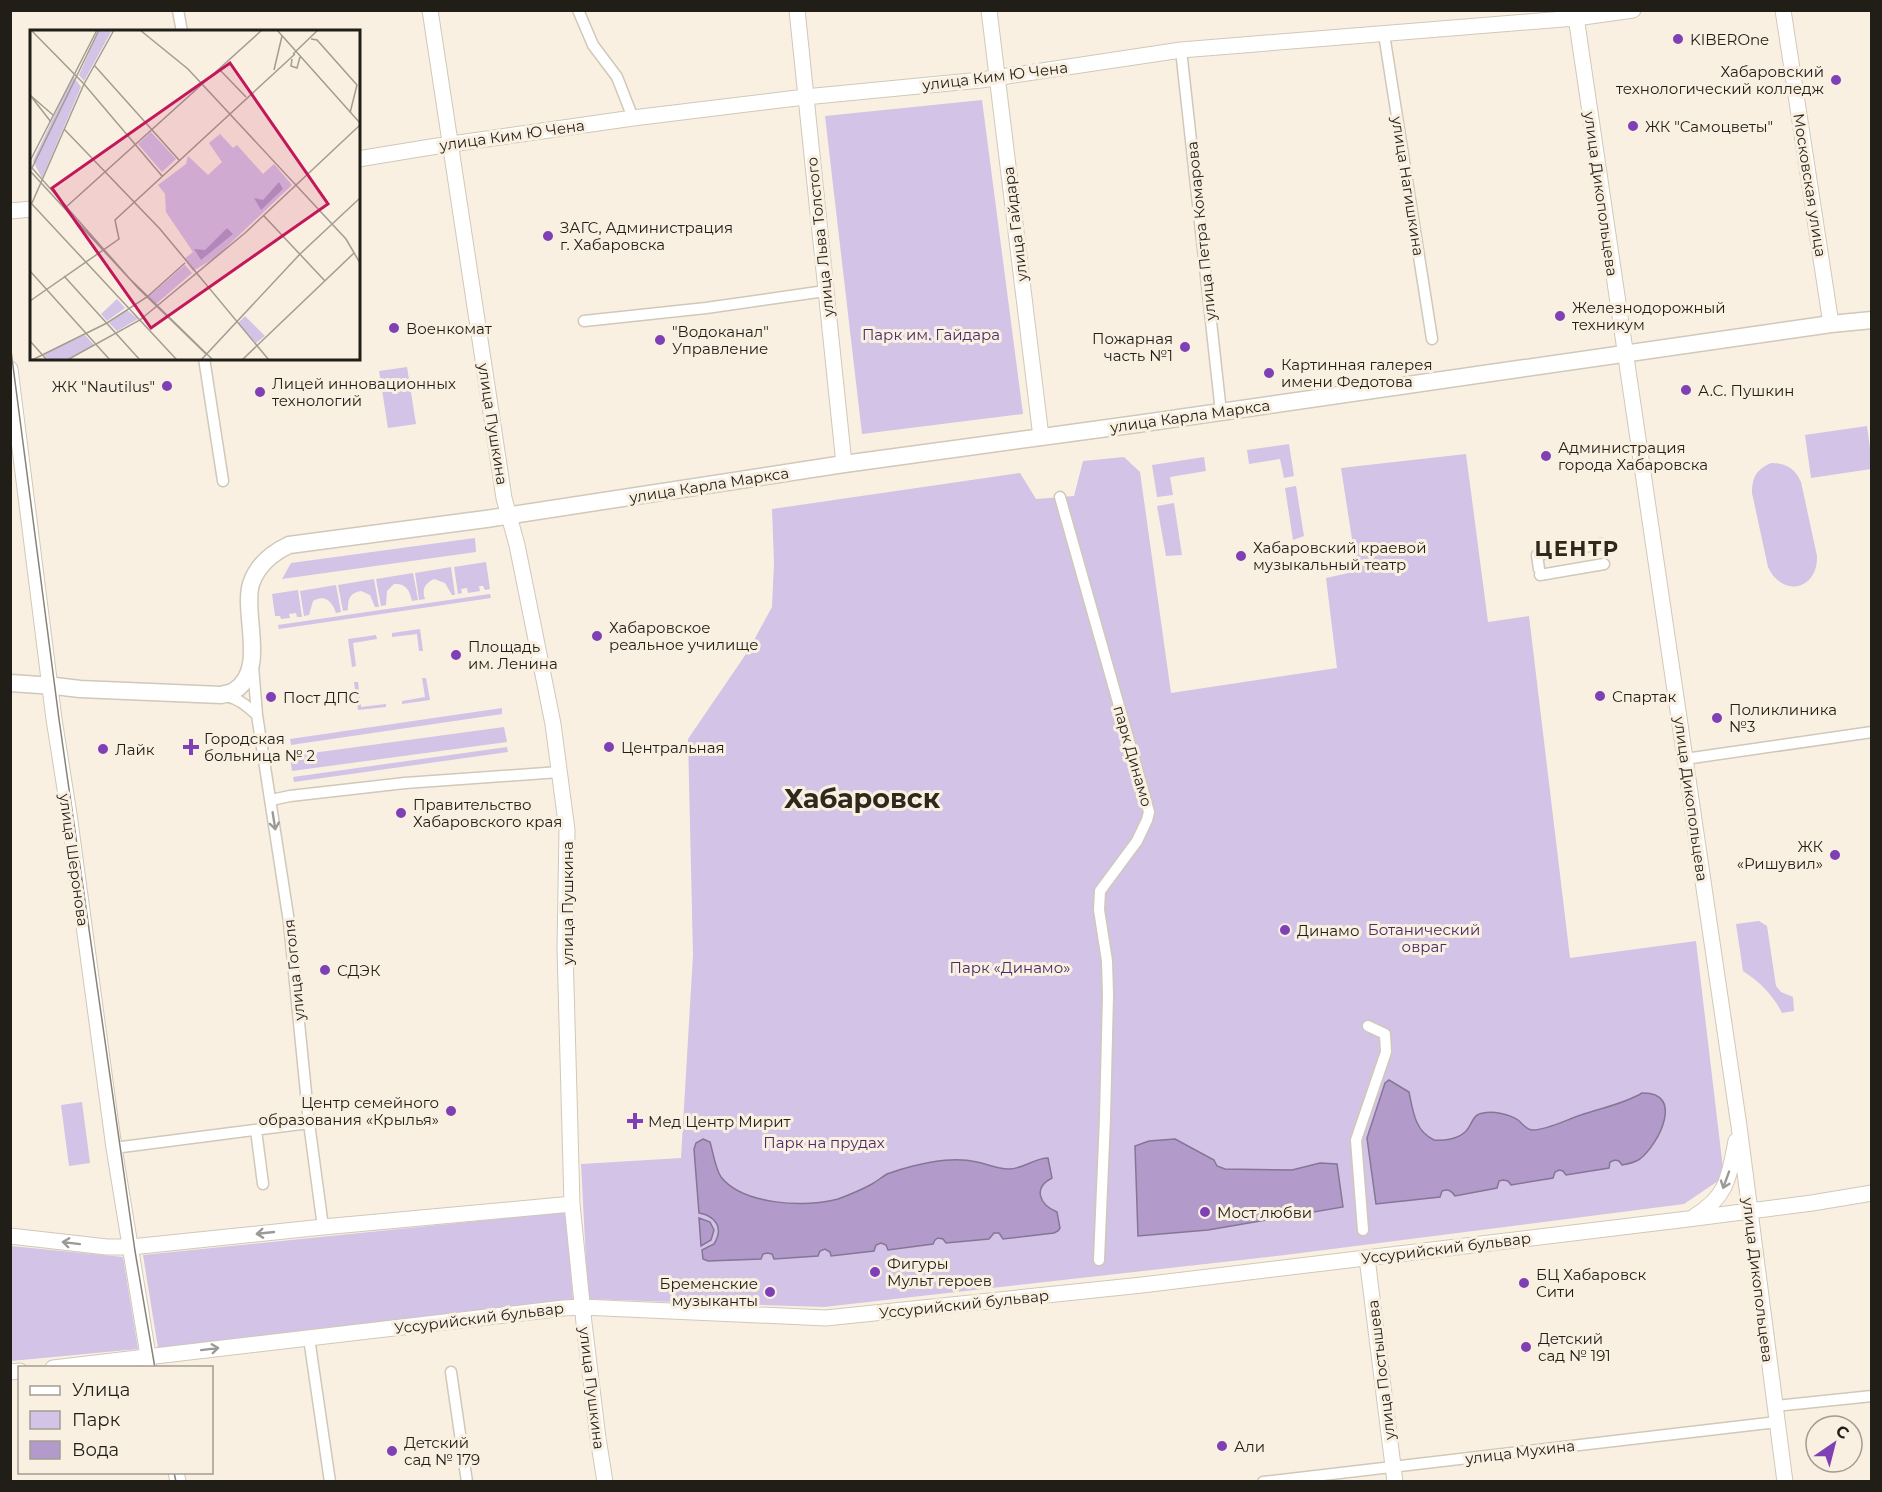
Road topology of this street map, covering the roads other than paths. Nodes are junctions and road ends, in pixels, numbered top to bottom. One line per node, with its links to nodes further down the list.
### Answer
1 (178, 10): 9 (street)
2 (430, 10): 15 (street, улица Пушкина)
3 (579, 10): 14 (street)
4 (796, 10): 13 (street, улица Льва Толстого)
5 (989, 10): 12 (street, улица Гайдара)
6 (1633, 10): 8 (street, улица Ким Ю Чена)
7 (1783, 10): 22 (street, Московская улица)
8 (1576, 14): 10 (street, улица Ким Ю Чена); 24 (street, улица Дикопольцева)
9 (182, 30)
10 (1384, 34): 11 (street, улица Ким Ю Чена); 23 (street, улица Нагишкина)
11 (1181, 50): 12 (street, улица Ким Ю Чена); 27 (street, улица Петра Комарова)
12 (997, 78): 13 (street, улица Ким Ю Чена); 28 (street, улица Гайдара)
13 (805, 97): 14 (street, улица Ким Ю Чена); 19 (street, улица Льва Толстого)
14 (633, 118): 15 (street, улица Ким Ю Чена)
15 (452, 144): 16 (street, улица Ким Ю Чена); 32 (street, улица Пушкина)
16 (360, 159)
17 (30, 209): 18 (street)
18 (10, 212)
19 (825, 291): 21 (street); 29 (street, улица Льва Толстого)
20 (1872, 320): 22 (main road, улица Карла Маркса)
21 (584, 321)
22 (1831, 324): 24 (main road, улица Карла Маркса)
23 (1432, 339)
24 (1624, 355): 27 (main road, улица Карла Маркса); 43 (street, улица Дикопольцева)
25 (204, 360): 30 (street)
26 (10, 369): 39 (street, улица Шеронова)
27 (1221, 412): 28 (main road, улица Карла Маркса)
28 (1041, 437): 29 (main road, улица Карла Маркса)
29 (844, 464): 32 (main road, улица Карла Маркса)
30 (223, 481)
31 (1060, 497): 61 (street, парк Динамо)
32 (509, 515): 37 (main road, улица Карла Маркса); 44 (street, улица Пушкина)
33 (1602, 544): 34 (street)
34 (1573, 549): 36 (street); 36 (street)
35 (1604, 564): 36 (street)
36 (1576, 569)
37 (252, 657): 40 (main road); 41 (street, улица Гоголя)
38 (10, 683): 39 (main road)
39 (50, 686): 40 (main road); 50 (street, улица Шеронова)
40 (221, 695): 41 (street)
41 (257, 715): 45 (street, улица Гоголя)
42 (1872, 732): 43 (street)
43 (1684, 759): 48 (street, улица Дикопольцева)
44 (560, 772): 45 (street); 53 (street, улица Пушкина)
45 (271, 800): 47 (street, улица Гоголя, one-way to 47)
46 (1368, 1026): 57 (street)
47 (309, 1123): 49 (street); 56 (street, улица Гоголя)
48 (1739, 1126): 54 (street, улица Дикопольцева); 55 (street, one-way to 55)
49 (256, 1130): 50 (street); 51 (street)
50 (114, 1148): 59 (street, улица Шеронова)
51 (263, 1184)
52 (1872, 1193): 54 (street, Уссурийский бульвар)
53 (572, 1204): 56 (street); 62 (street, улица Пушкина)
54 (1749, 1211): 55 (street, Уссурийский бульвар); 68 (street, улица Дикопольцева)
55 (1688, 1219): 60 (street, Уссурийский бульвар)
56 (323, 1227): 59 (street, one-way to 59)
57 (1363, 1230)
58 (10, 1236): 59 (street, one-way to 58)
59 (130, 1247): 64 (street, улица Шеронова)
60 (1367, 1258): 62 (street, Уссурийский бульвар); 69 (street, улица Постышева)
61 (1099, 1260)
62 (582, 1306): 63 (street, Уссурийский бульвар); 72 (street, улица Пушкина)
63 (309, 1338): 64 (street, Уссурийский бульвар, one-way to 63); 70 (street)
64 (150, 1360): 65 (street, Уссурийский бульвар)
65 (77, 1366)
66 (451, 1372): 71 (street)
67 (1872, 1396): 68 (street, улица Мухина)
68 (1776, 1414): 69 (street, улица Мухина); 74 (street, улица Дикопольцева)
69 (1394, 1474): 73 (street, улица Мухина)
70 (330, 1482)
71 (467, 1482)
72 (605, 1482)
73 (1263, 1482)
74 (1785, 1482)

